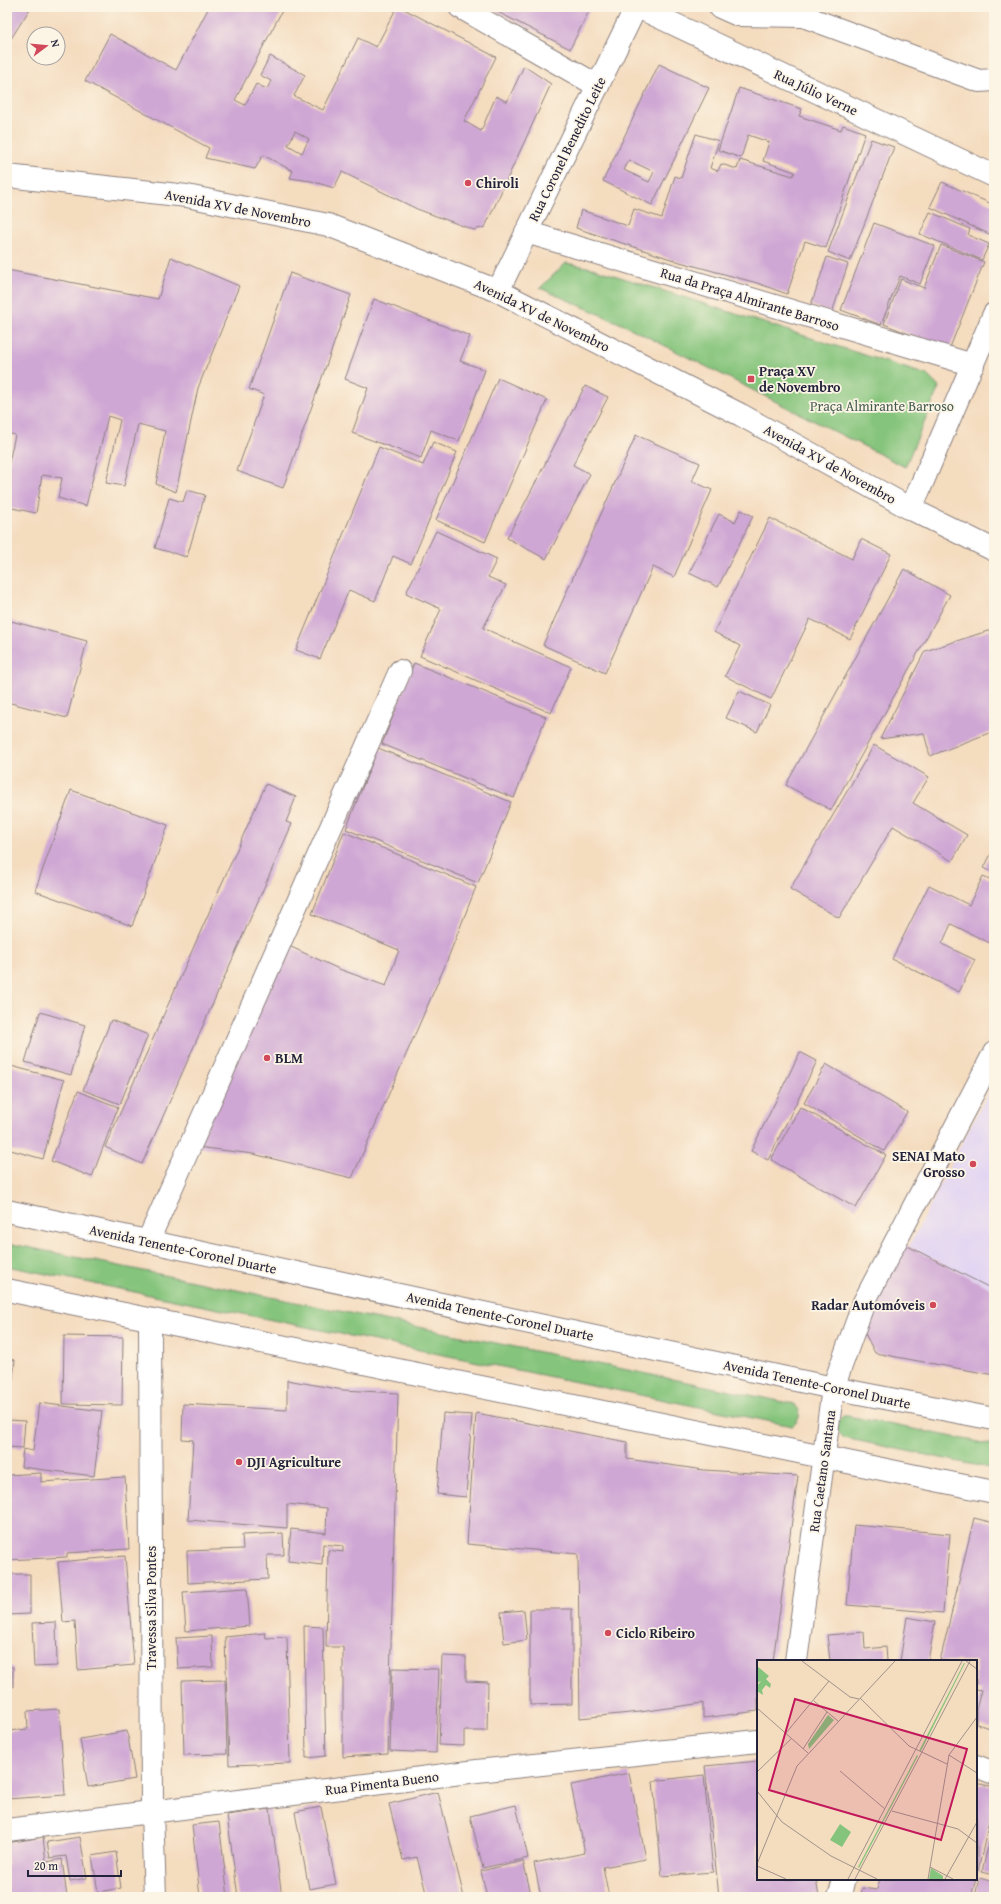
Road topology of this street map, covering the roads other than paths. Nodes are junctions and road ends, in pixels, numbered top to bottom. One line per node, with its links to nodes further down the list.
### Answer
1 (460, 7): 6 (street)
2 (638, 7): 6 (street, Rua Coronel Benedito Leite); 8 (street, Rua Júlio Verne)
3 (720, 7): 4 (street)
4 (806, 11): 5 (street)
5 (994, 80)
6 (598, 86): 9 (street, Rua Coronel Benedito Leite)
7 (7, 176): 10 (street, Avenida XV de Novembro)
8 (994, 176)
9 (526, 232): 10 (street, Rua Coronel Benedito Leite); 12 (street, Rua da Praça Almirante Barroso)
10 (498, 291): 13 (street, Avenida XV de Novembro)
11 (994, 314): 12 (street)
12 (973, 365): 13 (street)
13 (912, 509): 14 (street, Avenida XV de Novembro)
14 (994, 550)
15 (400, 671): 18 (street)
16 (994, 1053): 21 (street, Rua Caetano Santana)
17 (7, 1211): 18 (street, Avenida Tenente-Coronel Duarte)
18 (148, 1241): 21 (street, Avenida Tenente-Coronel Duarte)
19 (7, 1290): 20 (street)
20 (150, 1320): 23 (street); 29 (street, Travessa Silva Pontes)
21 (833, 1388): 22 (street, Avenida Tenente-Coronel Duarte); 23 (street, Rua Caetano Santana)
22 (994, 1419)
23 (823, 1457): 24 (street); 25 (street, Rua Caetano Santana)
24 (994, 1492)
25 (796, 1660)
26 (757, 1741): 29 (street, Rua Pimenta Bueno)
27 (977, 1766): 28 (street)
28 (994, 1773)
29 (152, 1812): 30 (street, Rua Pimenta Bueno); 32 (street, Travessa Silva Pontes)
30 (7, 1830)
31 (844, 1880): 33 (street)
32 (155, 1897)
33 (839, 1897)

